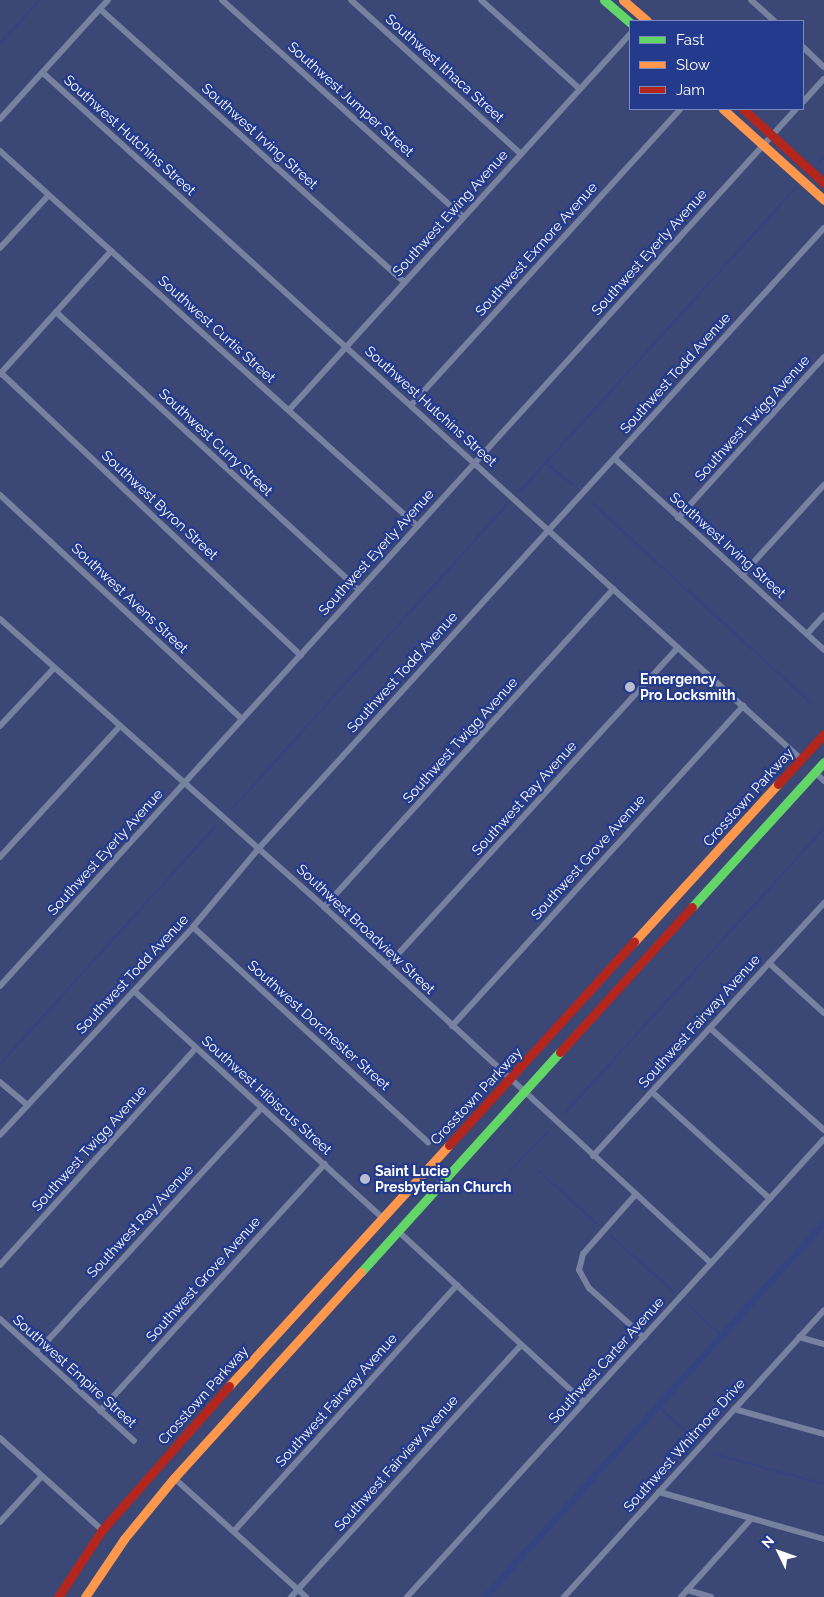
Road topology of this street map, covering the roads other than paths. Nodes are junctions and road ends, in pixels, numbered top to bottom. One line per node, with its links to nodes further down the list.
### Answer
1 (108, 0): 8 (street)
2 (222, 0): 31 (street, Southwest Jumper Street)
3 (351, 0): 27 (street, Southwest Ithaca Street)
4 (481, 0): 17 (street)
5 (604, 0): 11 (main road)
6 (623, 0): 9 (main road)
7 (751, 0): 10 (street)
8 (100, 8): 15 (street); 35 (street, Southwest Irving Street)
9 (644, 20)
10 (773, 20)
11 (629, 23)
12 (629, 35): 17 (street, Southwest Ewing Avenue)
13 (804, 48): 14 (street)
14 (824, 67)
15 (43, 72): 23 (street); 37 (street, Southwest Hutchins Street)
16 (824, 79): 18 (street)
17 (580, 89): 27 (street, Southwest Ewing Avenue)
18 (804, 101)
19 (679, 110): 40 (street, Southwest Exmore Avenue)
20 (724, 110): 25 (main road)
21 (744, 110): 24 (main road)
22 (795, 110): 24 (street, Southwest Eyerly Avenue)
23 (0, 119)
24 (772, 135): 25 (street, Southwest Eyerly Avenue); 28 (main road)
25 (763, 145): 30 (main road); 43 (street, Southwest Eyerly Avenue)
26 (0, 151): 29 (street, Southwest Curtis Street)
27 (521, 154): 31 (street, Southwest Ewing Avenue)
28 (824, 183)
29 (48, 196): 33 (street); 34 (street, Southwest Curtis Street)
30 (824, 200)
31 (463, 218): 35 (street, Southwest Ewing Avenue)
32 (824, 228): 42 (street, Southwest Todd Avenue)
33 (0, 248)
34 (111, 251): 36 (street); 41 (street, Southwest Curtis Street)
35 (404, 282): 37 (street, Southwest Ewing Avenue)
36 (56, 312): 39 (street); 51 (street, Southwest Curry Street)
37 (346, 346): 40 (street, Southwest Hutchins Street); 41 (street, Southwest Ewing Avenue)
38 (824, 356): 46 (street, Southwest Twigg Avenue)
39 (1, 373): 57 (street, Southwest Byron Street)
40 (411, 405): 43 (street, Southwest Hutchins Street)
41 (289, 410): 47 (street, Southwest Curtis Street)
42 (614, 459): 46 (street, Southwest Irving Street); 48 (street, Southwest Todd Avenue)
43 (474, 462): 47 (street, Southwest Eyerly Avenue); 48 (street, Southwest Hutchins Street)
44 (824, 485): 49 (street)
45 (0, 495): 60 (street, Southwest Avens Street)
46 (678, 518): 49 (street, Southwest Irving Street)
47 (416, 526): 51 (street, Southwest Eyerly Avenue)
48 (549, 530): 50 (street, Southwest Hutchins Street); 69 (street, Southwest Todd Avenue)
49 (742, 575): 54 (street, Southwest Irving Street)
50 (613, 589): 55 (street, Southwest Hutchins Street); 72 (street, Southwest Twigg Avenue)
51 (359, 590): 57 (street, Southwest Eyerly Avenue)
52 (824, 615): 54 (street)
53 (0, 619): 58 (street, Southwest Broadview Street)
54 (807, 634): 56 (street, Southwest Irving Street)
55 (678, 647): 59 (street, Southwest Hutchins Street); 75 (street, Southwest Ray Avenue)
56 (824, 650)
57 (301, 656): 60 (street, Southwest Eyerly Avenue)
58 (54, 668): 61 (street); 62 (street, Southwest Broadview Street)
59 (743, 706): 64 (street, Southwest Hutchins Street); 79 (street, Southwest Grove Avenue)
60 (242, 718): 68 (street, Southwest Eyerly Avenue)
61 (0, 726)
62 (120, 726): 68 (street, Southwest Broadview Street); 70 (street)
63 (824, 734): 64 (main road, Crosstown Parkway)
64 (801, 759): 82 (main road, Crosstown Parkway)
65 (824, 762): 66 (main road)
66 (815, 772): 67 (street); 85 (main road)
67 (824, 781)
68 (185, 783): 69 (street, Southwest Broadview Street); 76 (street, Southwest Eyerly Avenue)
69 (259, 848): 72 (street, Southwest Broadview Street); 73 (street, Southwest Todd Avenue)
70 (0, 856)
71 (824, 903): 74 (street, Southwest Fairway Avenue)
72 (324, 907): 75 (street, Southwest Broadview Street)
73 (193, 926): 77 (street, Southwest Todd Avenue); 91 (street, Southwest Dorchester Street)
74 (769, 963): 78 (street); 80 (street, Southwest Fairway Avenue)
75 (388, 965): 79 (street, Southwest Broadview Street)
76 (0, 986)
77 (134, 991): 81 (street, Southwest Hibiscus Street); 86 (street, Southwest Todd Avenue)
78 (824, 1013)
79 (452, 1026): 82 (street, Southwest Broadview Street)
80 (710, 1028): 84 (street, Southwest Fairway Avenue); 88 (street)
81 (196, 1048): 87 (street, Southwest Hibiscus Street); 99 (street, Southwest Twigg Avenue)
82 (510, 1080): 85 (street, Southwest Broadview Street); 96 (main road, Crosstown Parkway)
83 (0, 1082): 86 (street)
84 (652, 1092): 92 (street, Southwest Fairway Avenue); 95 (street)
85 (524, 1093): 92 (street, Southwest Broadview Street); 97 (main road)
86 (26, 1105): 89 (street, Southwest Todd Avenue)
87 (261, 1108): 93 (street, Southwest Hibiscus Street); 107 (street, Southwest Ray Avenue)
88 (824, 1130)
89 (0, 1135)
90 (824, 1139): 95 (street, Southwest Carter Avenue)
91 (428, 1142)
92 (594, 1156): 94 (street, Southwest Broadview Street)
93 (325, 1164): 96 (street, Southwest Hibiscus Street); 110 (street, Southwest Grove Avenue)
94 (636, 1194): 98 (street, Southwest Broadview Street); 103 (street)
95 (770, 1198): 98 (street, Southwest Carter Avenue)
96 (383, 1218): 119 (main road, Crosstown Parkway)
97 (399, 1232): 100 (street); 115 (main road)
98 (711, 1263): 103 (street, Southwest Carter Avenue)
99 (0, 1265)
100 (457, 1285): 106 (street); 120 (street, Southwest Fairway Avenue)
101 (824, 1310): 104 (street, Southwest Whitmore Drive)
102 (0, 1319): 107 (street, Southwest Empire Street)
103 (644, 1337): 108 (street, Southwest Carter Avenue)
104 (799, 1337): 105 (street); 109 (street, Southwest Whitmore Drive)
105 (824, 1344)
106 (521, 1345): 108 (street); 122 (street, Southwest Fairview Avenue)
107 (37, 1352): 110 (street, Southwest Empire Street)
108 (584, 1402): 128 (street, Southwest Carter Avenue)
109 (734, 1409): 111 (street); 116 (street, Southwest Whitmore Drive)
110 (100, 1411): 113 (street, Southwest Empire Street)
111 (824, 1434)
112 (0, 1438): 114 (street)
113 (134, 1441)
114 (42, 1476): 118 (street); 119 (street)
115 (174, 1478): 120 (street); 125 (main road)
116 (660, 1492): 117 (street); 129 (street, Southwest Whitmore Drive)
117 (751, 1519): 121 (street); 123 (street)
118 (0, 1522)
119 (102, 1530): 124 (main road, Crosstown Parkway)
120 (234, 1531): 122 (street)
121 (824, 1539)
122 (297, 1590): 126 (street, Southwest Fairview Avenue); 127 (street)
123 (687, 1590): 130 (street); 131 (street)
124 (58, 1597)
125 (85, 1597)
126 (291, 1597)
127 (306, 1597)
128 (407, 1597)
129 (564, 1597)
130 (681, 1597)
131 (711, 1597)

